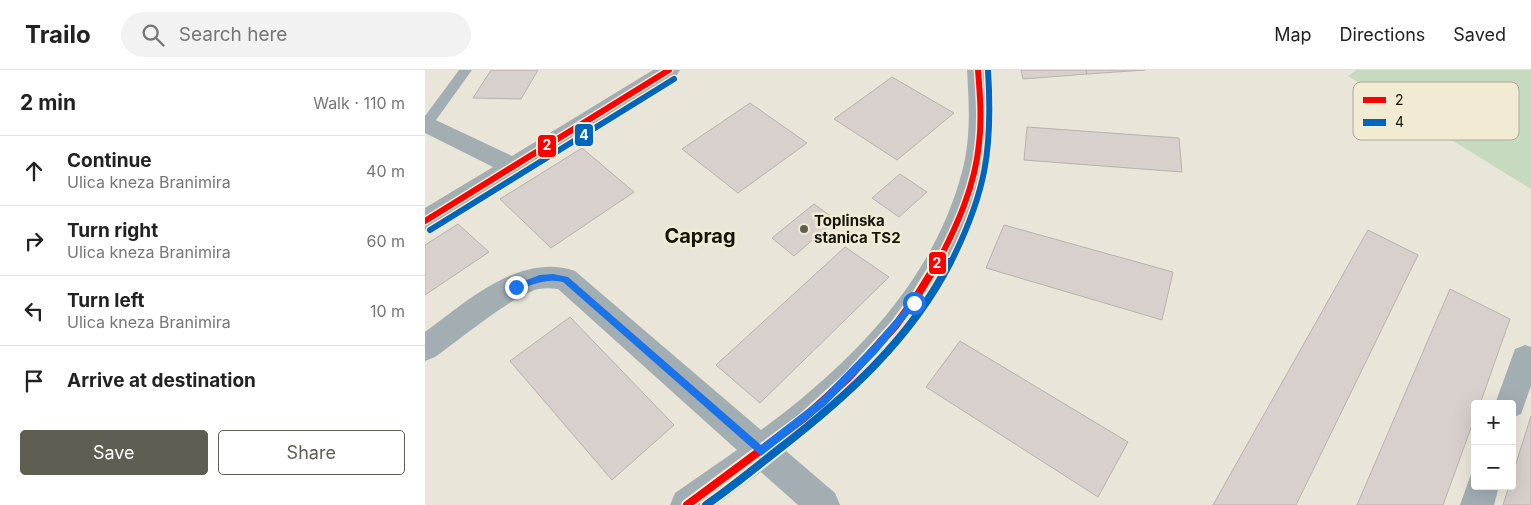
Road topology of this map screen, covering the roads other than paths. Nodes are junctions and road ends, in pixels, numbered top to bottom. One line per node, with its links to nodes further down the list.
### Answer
1 (466, 70): 4 (lane)
2 (669, 70): 5 (street)
3 (978, 70): 10 (street)
4 (425, 123): 5 (street)
5 (513, 167): 6 (street)
6 (425, 221)
7 (425, 348): 10 (street)
8 (1525, 358): 9 (street)
9 (1511, 400)
10 (761, 451): 12 (street); 13 (street)
11 (1482, 490): 14 (street)
12 (687, 505)
13 (823, 505)
14 (1477, 505)

